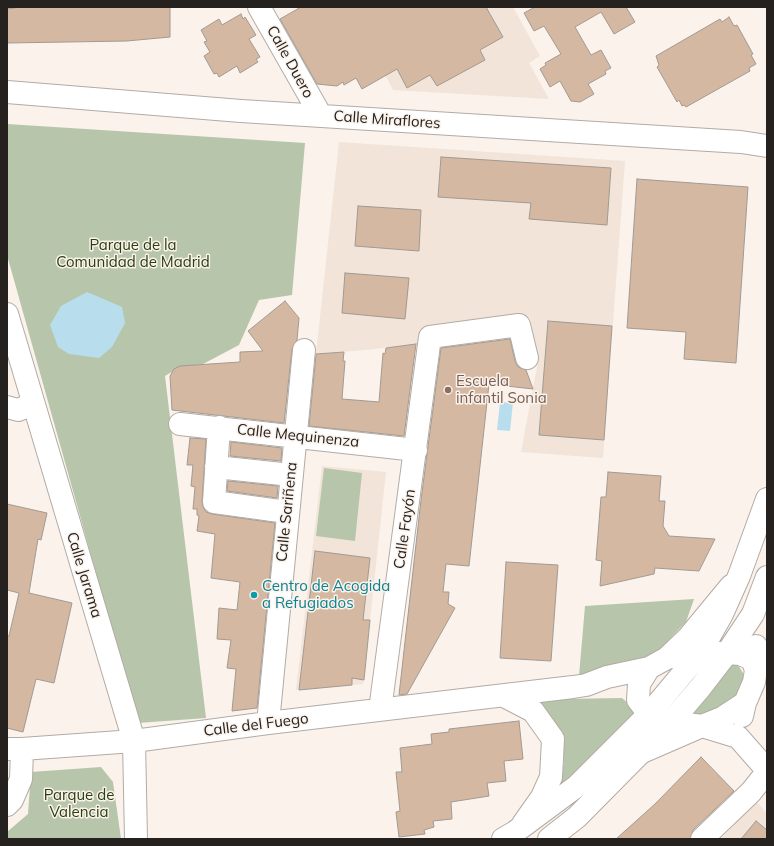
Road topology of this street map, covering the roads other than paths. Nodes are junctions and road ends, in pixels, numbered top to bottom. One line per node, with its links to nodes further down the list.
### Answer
1 (259, 7): 3 (street, Calle Duero)
2 (7, 92): 3 (street, Calle Miraflores)
3 (321, 116): 5 (street, Calle Miraflores)
4 (767, 137): 5 (street)
5 (741, 142): 6 (street, Calle Miraflores)
6 (767, 146)
7 (7, 314): 10 (street, Calle Jarama)
8 (304, 350): 14 (street, Calle Sariñena)
9 (527, 358): 15 (street, Calle Fayón)
10 (32, 404): 11 (street); 36 (street, Calle Jarama)
11 (7, 408)
12 (180, 424): 13 (street, Calle Mequinenza)
13 (219, 427): 14 (street, Calle Mequinenza); 16 (street)
14 (295, 435): 15 (street, Calle Mequinenza); 17 (street, Calle Sariñena)
15 (416, 450): 31 (street, Calle Fayón)
16 (216, 467): 17 (street); 19 (street)
17 (291, 475): 19 (street, Calle Sariñena)
18 (767, 500): 20 (street)
19 (287, 512): 33 (street, Calle Sariñena)
20 (739, 576): 23 (street); 26 (street)
21 (767, 577): 22 (street)
22 (760, 610): 24 (street); 25 (street)
23 (700, 653): 24 (street, Calle del Fuego); 26 (street, Calle del Fuego); 30 (street)
24 (727, 653): 25 (street, Calle del Fuego); 32 (street)
25 (761, 653): 29 (street)
26 (658, 663): 27 (street, Calle del Fuego); 30 (street)
27 (586, 685): 28 (street, Calle del Fuego); 30 (street, Calle del Fuego)
28 (504, 696): 31 (street, Calle del Fuego); 41 (street)
29 (745, 703): 34 (street); 35 (street)
30 (644, 707): 32 (street, Calle del Fuego); 41 (street)
31 (380, 710): 33 (street, Calle del Fuego)
32 (671, 722): 34 (street, Calle del Fuego); 38 (street)
33 (268, 723): 36 (street, Calle del Fuego)
34 (702, 726): 35 (street, Calle del Fuego); 38 (street)
35 (738, 737): 39 (street)
36 (134, 741): 37 (street, Calle del Fuego); 42 (street, Calle Jarama)
37 (15, 749): 40 (street)
38 (640, 753): 44 (street)
39 (767, 771): 45 (street)
40 (7, 805)
41 (521, 828): 43 (street)
42 (136, 839)
43 (503, 839)
44 (549, 839)
45 (702, 839)

